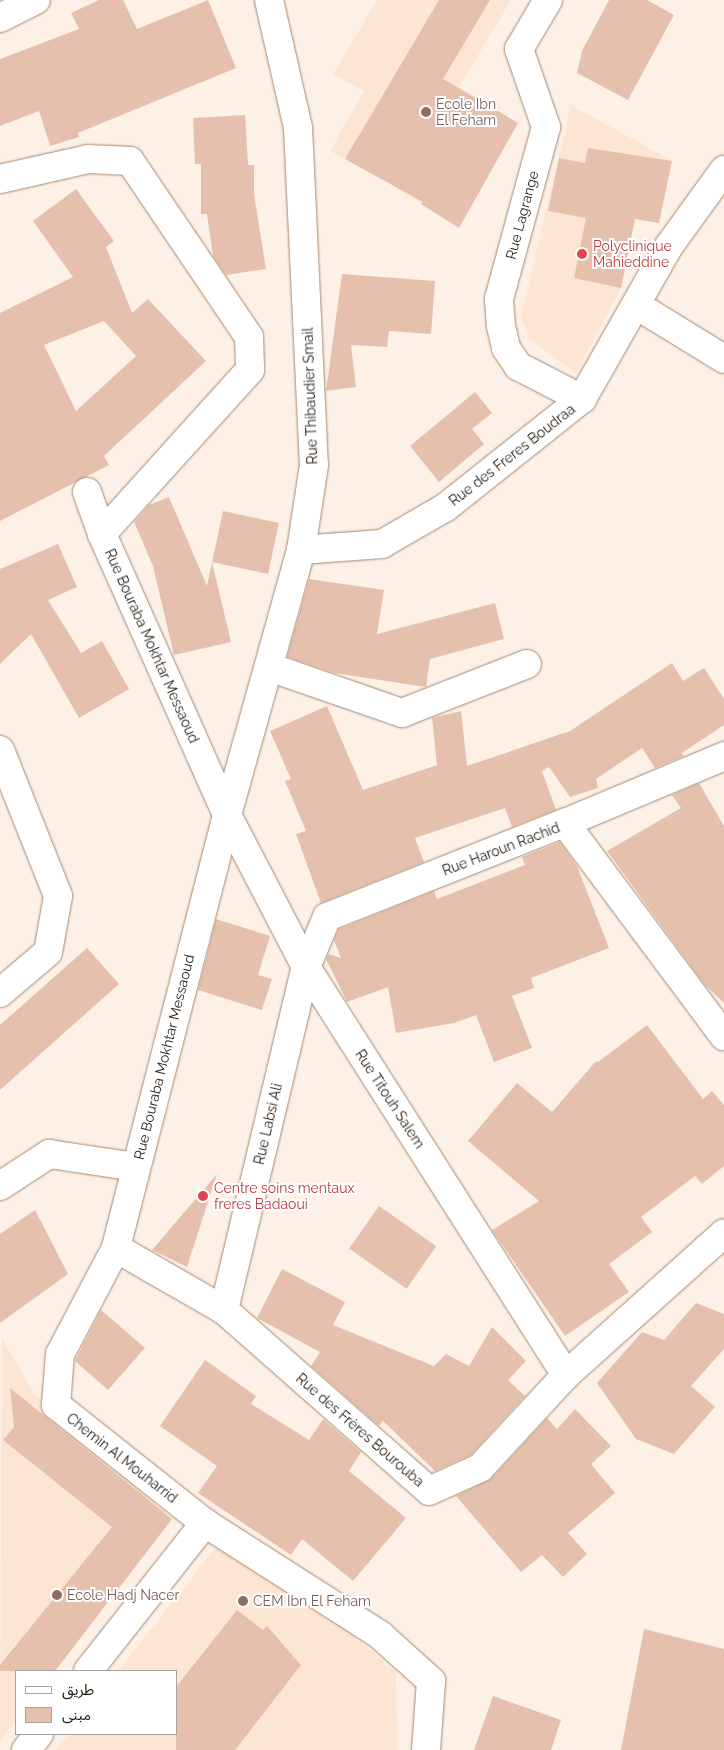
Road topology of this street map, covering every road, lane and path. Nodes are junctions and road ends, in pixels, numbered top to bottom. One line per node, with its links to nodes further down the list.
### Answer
1 (36, 0): 4 (street)
2 (269, 0): 12 (street, Rue Thibaudier Smail)
3 (548, 0): 9 (street, Rue Lagrange)
4 (0, 18)
5 (724, 170): 7 (street, Rue des Freres Boudraa)
6 (0, 180): 11 (street, Rue Bouraba Mokhtar Messaoud)
7 (636, 305): 8 (street); 9 (street, Rue des Freres Boudraa)
8 (724, 359)
9 (582, 399): 12 (street, Rue des Freres Boudraa)
10 (87, 492): 11 (street)
11 (102, 534): 17 (street, Rue Bouraba Mokhtar Messaoud)
12 (301, 550): 14 (street, Rue Thibaudier Smail)
13 (527, 664): 14 (street)
14 (269, 667): 17 (street, Rue Thibaudier Smail)
15 (0, 750): 20 (street)
16 (724, 756): 18 (street, Rue Haroun Rachid)
17 (227, 815): 19 (street, Rue Titouh Salem); 22 (street, Rue Bouraba Mokhtar Messaoud)
18 (565, 824): 19 (street, Rue Haroun Rachid); 21 (street)
19 (306, 967): 26 (street, Rue Labsi Ali); 27 (street, Rue Titouh Salem)
20 (0, 993)
21 (724, 1036)
22 (136, 1167): 23 (street); 25 (street, Rue Bouraba Mokhtar Messaoud)
23 (0, 1186)
24 (724, 1233): 27 (street, Rue des Frères Bourouba)
25 (116, 1248): 26 (street, Rue des Frères Bourouba); 28 (street, Chemin Al Mouharrid)
26 (224, 1310): 27 (street, Rue des Frères Bourouba)
27 (566, 1376)
28 (205, 1523): 29 (street); 32 (street, Chemin Al Mouharrid)
29 (89, 1670)
30 (37, 1735): 31 (street)
31 (26, 1750)
32 (426, 1750)

